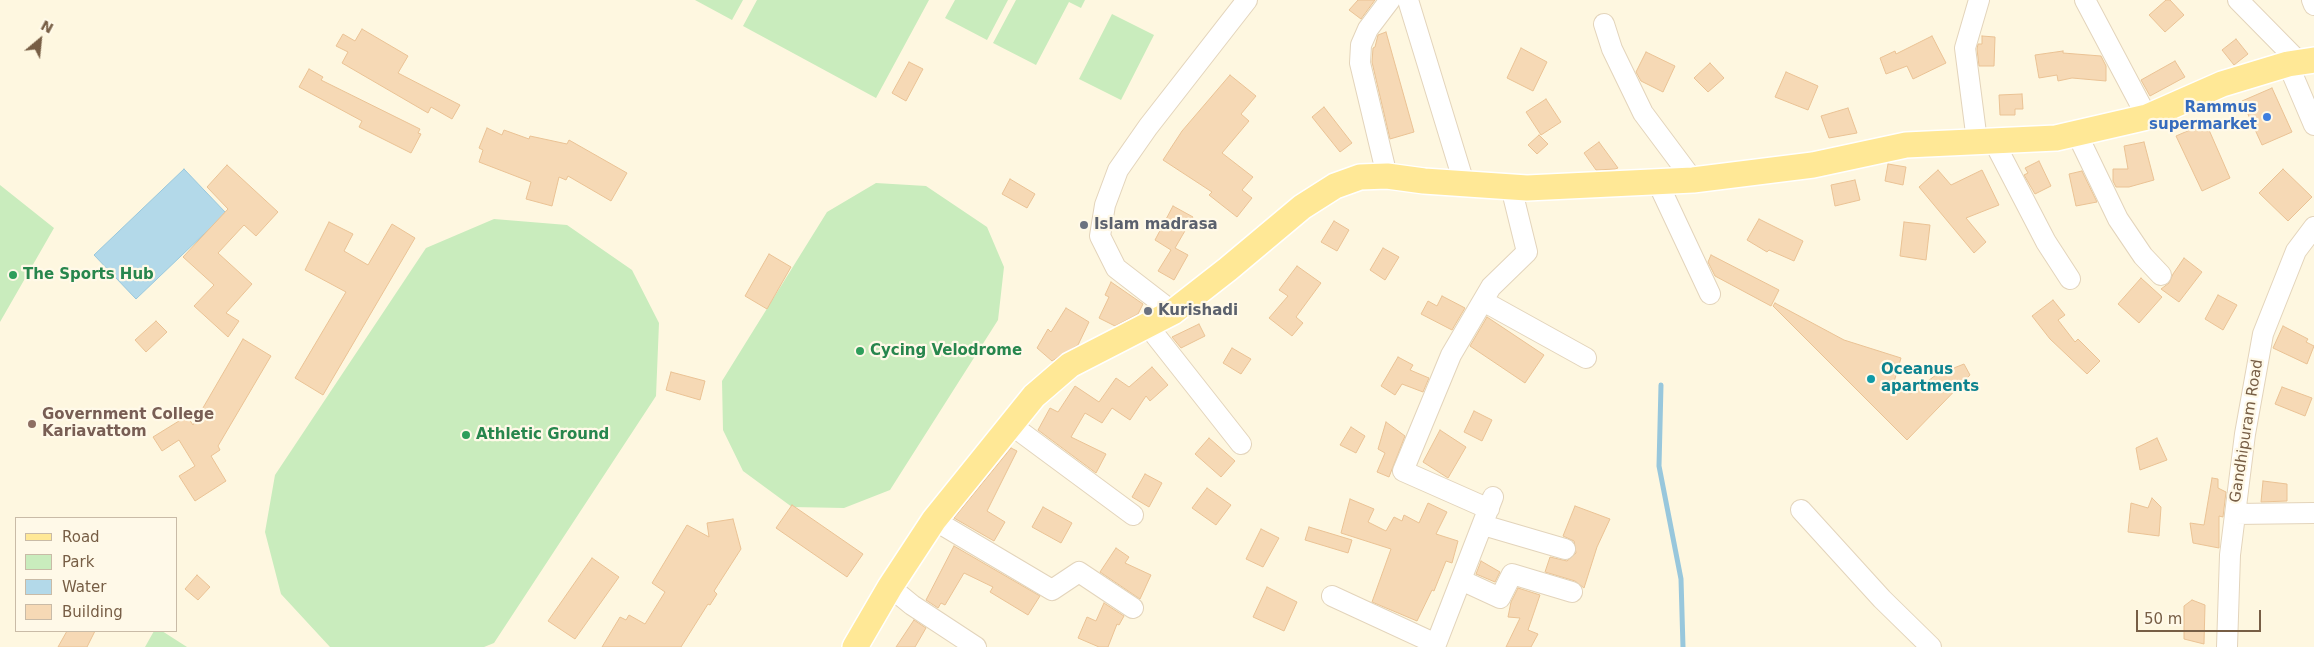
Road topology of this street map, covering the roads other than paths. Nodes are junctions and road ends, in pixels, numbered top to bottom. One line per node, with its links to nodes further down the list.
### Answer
1 (1247, 0): 25 (street)
2 (1390, 0): 15 (street)
3 (1408, 0): 18 (street)
4 (1979, 0): 14 (street)
5 (2085, 0): 11 (street)
6 (2238, 0): 10 (street)
7 (2312, 0): 8 (street)
8 (2314, 5)
9 (1604, 24): 16 (street)
10 (2300, 62): 11 (main road); 12 (street)
11 (2147, 116): 13 (main road)
12 (2314, 125)
13 (2077, 134): 14 (main road); 21 (street)
14 (1985, 140): 16 (main road); 22 (street)
15 (1387, 176): 18 (main road); 25 (main road)
16 (1693, 180): 17 (main road)
17 (1656, 181): 19 (main road); 23 (street)
18 (1464, 183): 19 (main road)
19 (1511, 187): 24 (street)
20 (2314, 228): 33 (street, Gandhipuram Road)
21 (2161, 275)
22 (2070, 280)
23 (1710, 294)
24 (1483, 301): 27 (street); 31 (street)
25 (1173, 312): 26 (main road)
26 (1148, 326): 28 (main road); 29 (street)
27 (1586, 358)
28 (1010, 424): 32 (street); 35 (main road)
29 (1241, 444)
30 (1801, 510): 45 (street)
31 (1488, 511): 36 (street); 37 (street)
32 (1133, 514)
33 (2235, 514): 34 (street); 46 (street, Gandhipuram Road)
34 (2314, 514)
35 (934, 520): 38 (main road); 41 (street)
36 (1565, 549)
37 (1461, 580): 39 (street); 42 (street)
38 (890, 586): 43 (main road); 44 (street)
39 (1572, 592)
40 (1332, 596): 42 (street)
41 (1133, 608)
42 (1436, 645)
43 (856, 647)
44 (976, 647)
45 (1931, 647)
46 (2227, 647)

